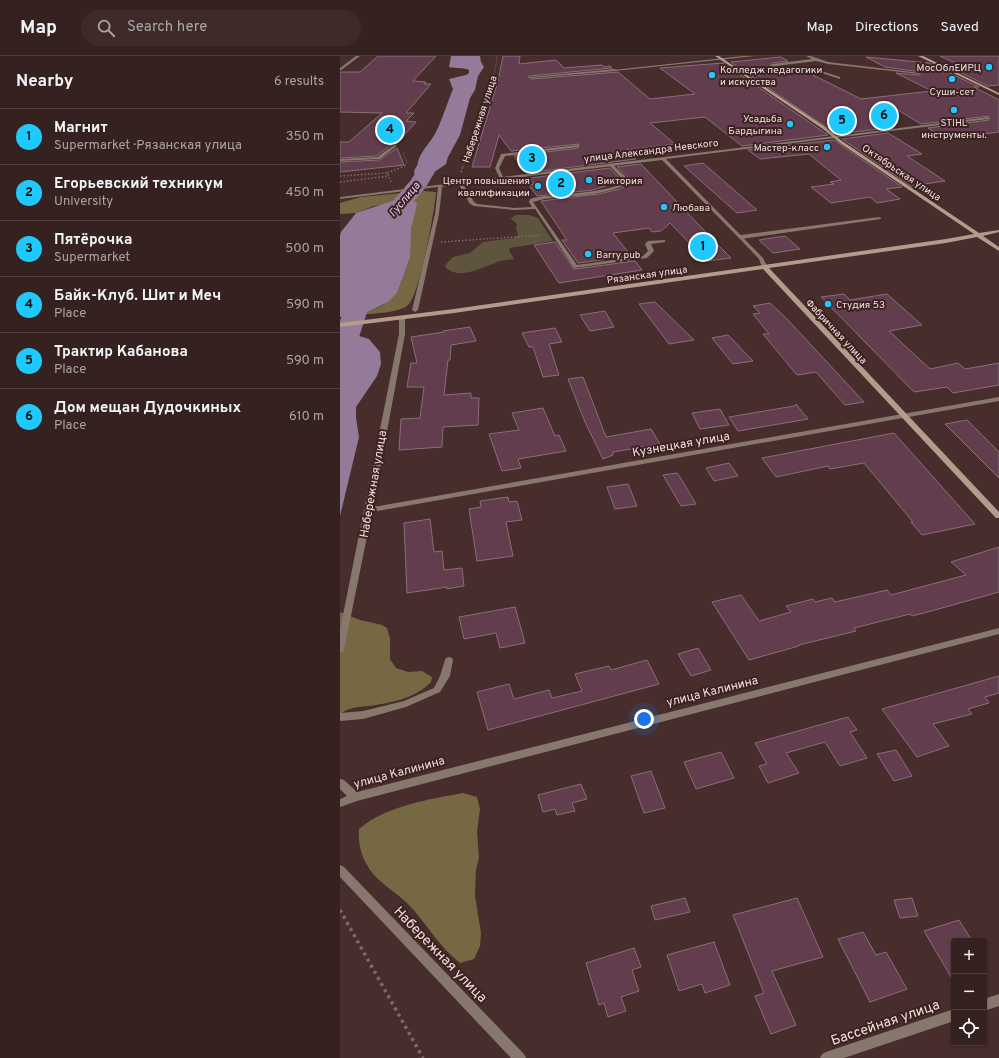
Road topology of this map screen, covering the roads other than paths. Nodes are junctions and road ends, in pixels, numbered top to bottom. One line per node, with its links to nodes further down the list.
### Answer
1 (358, 56): 10 (street)
2 (717, 56): 7 (street, Октябрьская улица)
3 (753, 56): 7 (street)
4 (808, 56): 8 (street)
5 (920, 56): 17 (street)
6 (929, 56): 16 (street)
7 (722, 59): 13 (street, Октябрьская улица); 14 (street)
8 (816, 60): 9 (street); 11 (street); 12 (street)
9 (806, 67): 11 (street); 15 (street)
10 (340, 70)
11 (781, 70): 13 (street)
12 (919, 73)
13 (743, 74): 19 (street, Октябрьская улица)
14 (531, 77)
15 (839, 78)
16 (999, 90)
17 (999, 94)
18 (988, 118): 19 (street, улица Александра Невского)
19 (834, 136): 22 (street, улица Александра Невского); 32 (street, Октябрьская улица)
20 (395, 146): 23 (street)
21 (577, 146): 25 (street)
22 (662, 158): 24 (street, улица Александра Невского); 34 (street, Фабричная улица)
23 (340, 160)
24 (611, 164): 25 (street, улица Александра Невского); 29 (street)
25 (502, 178): 26 (street, улица Александра Невского)
26 (460, 183): 27 (street, улица Александра Невского); 29 (street)
27 (438, 187): 28 (street, улица Александра Невского); 38 (street)
28 (340, 198)
29 (536, 208): 35 (street)
30 (879, 218): 34 (street)
31 (999, 231): 32 (street, Рязанская улица)
32 (980, 235): 33 (street, Рязанская улица); 36 (street, Октябрьская улица); 37 (street, Рязанская улица)
33 (999, 235)
34 (741, 237): 37 (street, Фабричная улица)
35 (663, 241)
36 (999, 249)
37 (764, 266): 39 (street, Рязанская улица); 42 (street, Фабричная улица)
38 (415, 310)
39 (399, 318): 40 (street, Рязанская улица); 43 (street, Набережная улица)
40 (340, 325)
41 (999, 399): 42 (street, Кузнецкая улица)
42 (904, 416): 43 (street, Кузнецкая улица); 44 (street, Фабричная улица)
43 (368, 510): 46 (street, Набережная улица)
44 (999, 516)
45 (999, 631): 50 (street, улица Калинина)
46 (340, 650)
47 (449, 660): 48 (street)
48 (340, 717)
49 (340, 783): 50 (street)
50 (355, 797): 51 (street, улица Калинина)
51 (340, 803)
52 (340, 870): 56 (street, Набережная улица)
53 (999, 1000): 54 (street)
54 (987, 1004)
55 (951, 1016): 57 (street, Бассейная улица)
56 (520, 1058)
57 (826, 1058)

